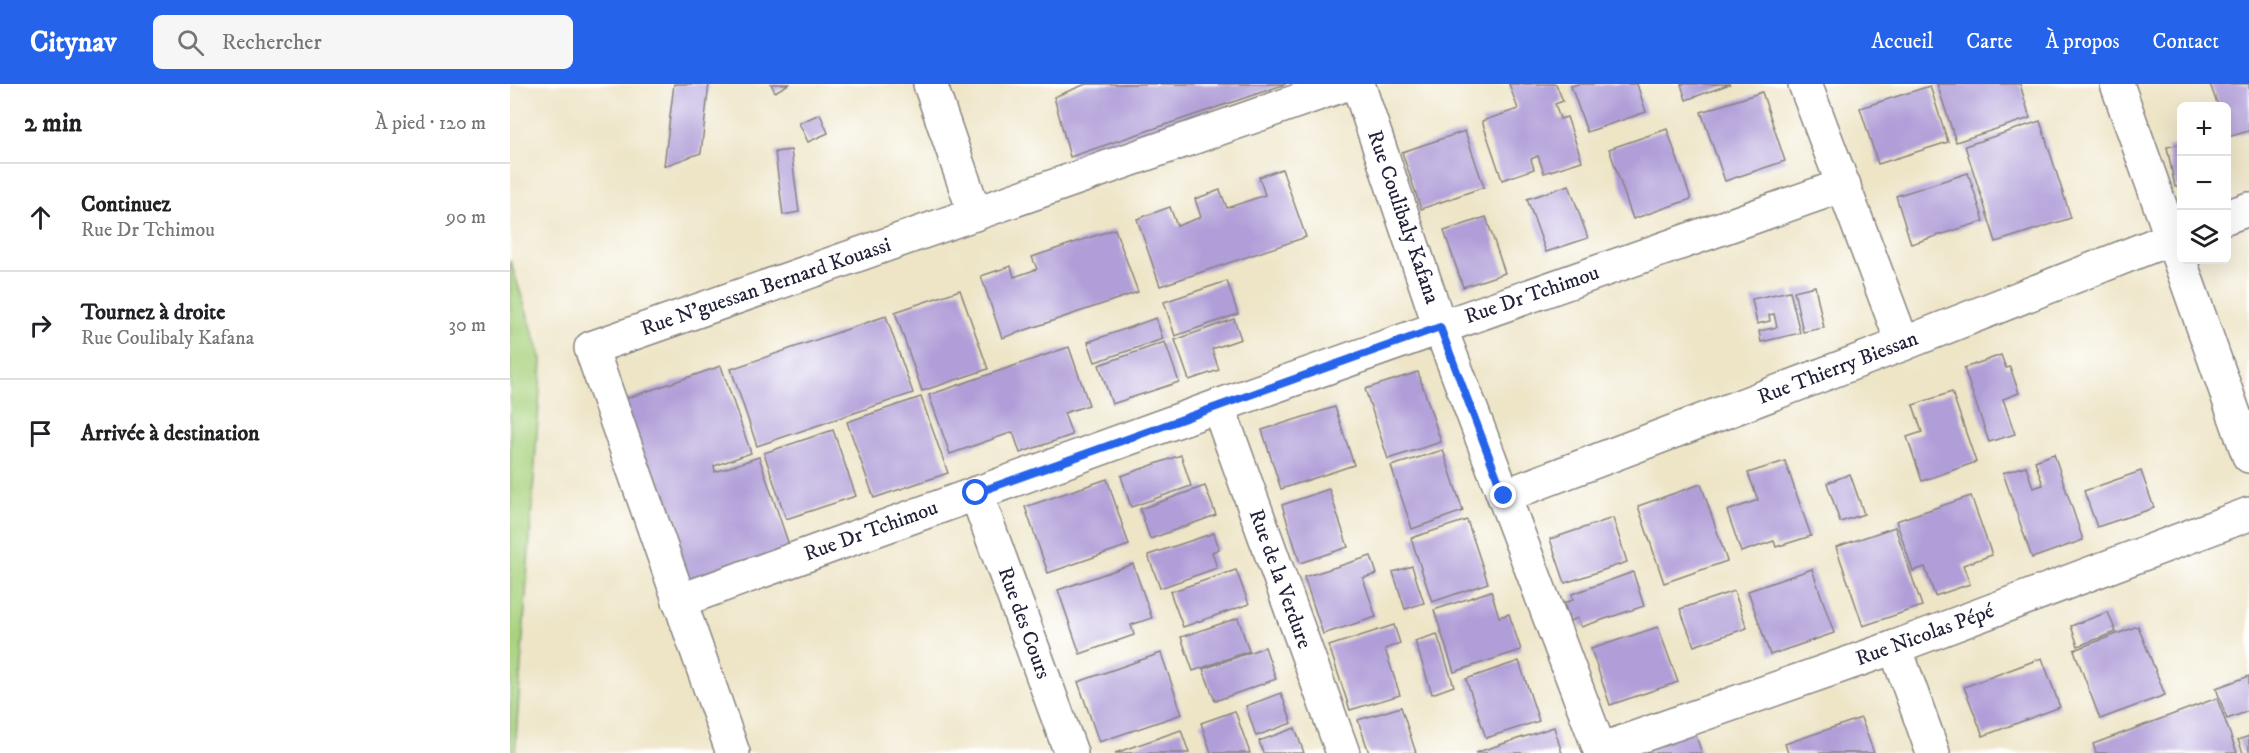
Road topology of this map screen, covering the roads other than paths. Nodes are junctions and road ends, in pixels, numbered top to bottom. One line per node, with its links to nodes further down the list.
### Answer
1 (930, 84): 8 (street)
2 (1346, 84): 8 (street, Rue N'guessan Bernard Kouassi)
3 (1358, 84): 11 (street, Rue Coulibaly Kafana)
4 (1805, 84): 6 (street)
5 (2117, 84): 10 (street)
6 (1844, 185): 11 (street, Rue Dr Tchimou); 12 (street)
7 (2249, 208): 9 (street)
8 (975, 214): 18 (street, Rue N'guessan Bernard Kouassi)
9 (2231, 215)
10 (2176, 236): 12 (street, Rue Thierry Biessan); 14 (street)
11 (1440, 327): 13 (street, Rue Dr Tchimou); 16 (street, Rue Coulibaly Kafana)
12 (1903, 344): 16 (street, Rue Thierry Biessan)
13 (1218, 406): 15 (street, Rue Dr Tchimou); 23 (street, Rue de la Verdure)
14 (2249, 456)
15 (976, 493): 18 (street, Rue Dr Tchimou); 22 (street, Rue des Cours)
16 (1504, 496): 20 (street, Rue Coulibaly Kafana)
17 (2249, 514): 19 (street, Rue Nicolas Pépé)
18 (680, 601): 21 (street, Rue N'guessan Bernard Kouassi)
19 (1895, 647): 20 (street, Rue Nicolas Pépé); 24 (street)
20 (1600, 751)
21 (733, 753)
22 (1071, 753)
23 (1343, 753)
24 (1932, 753)

